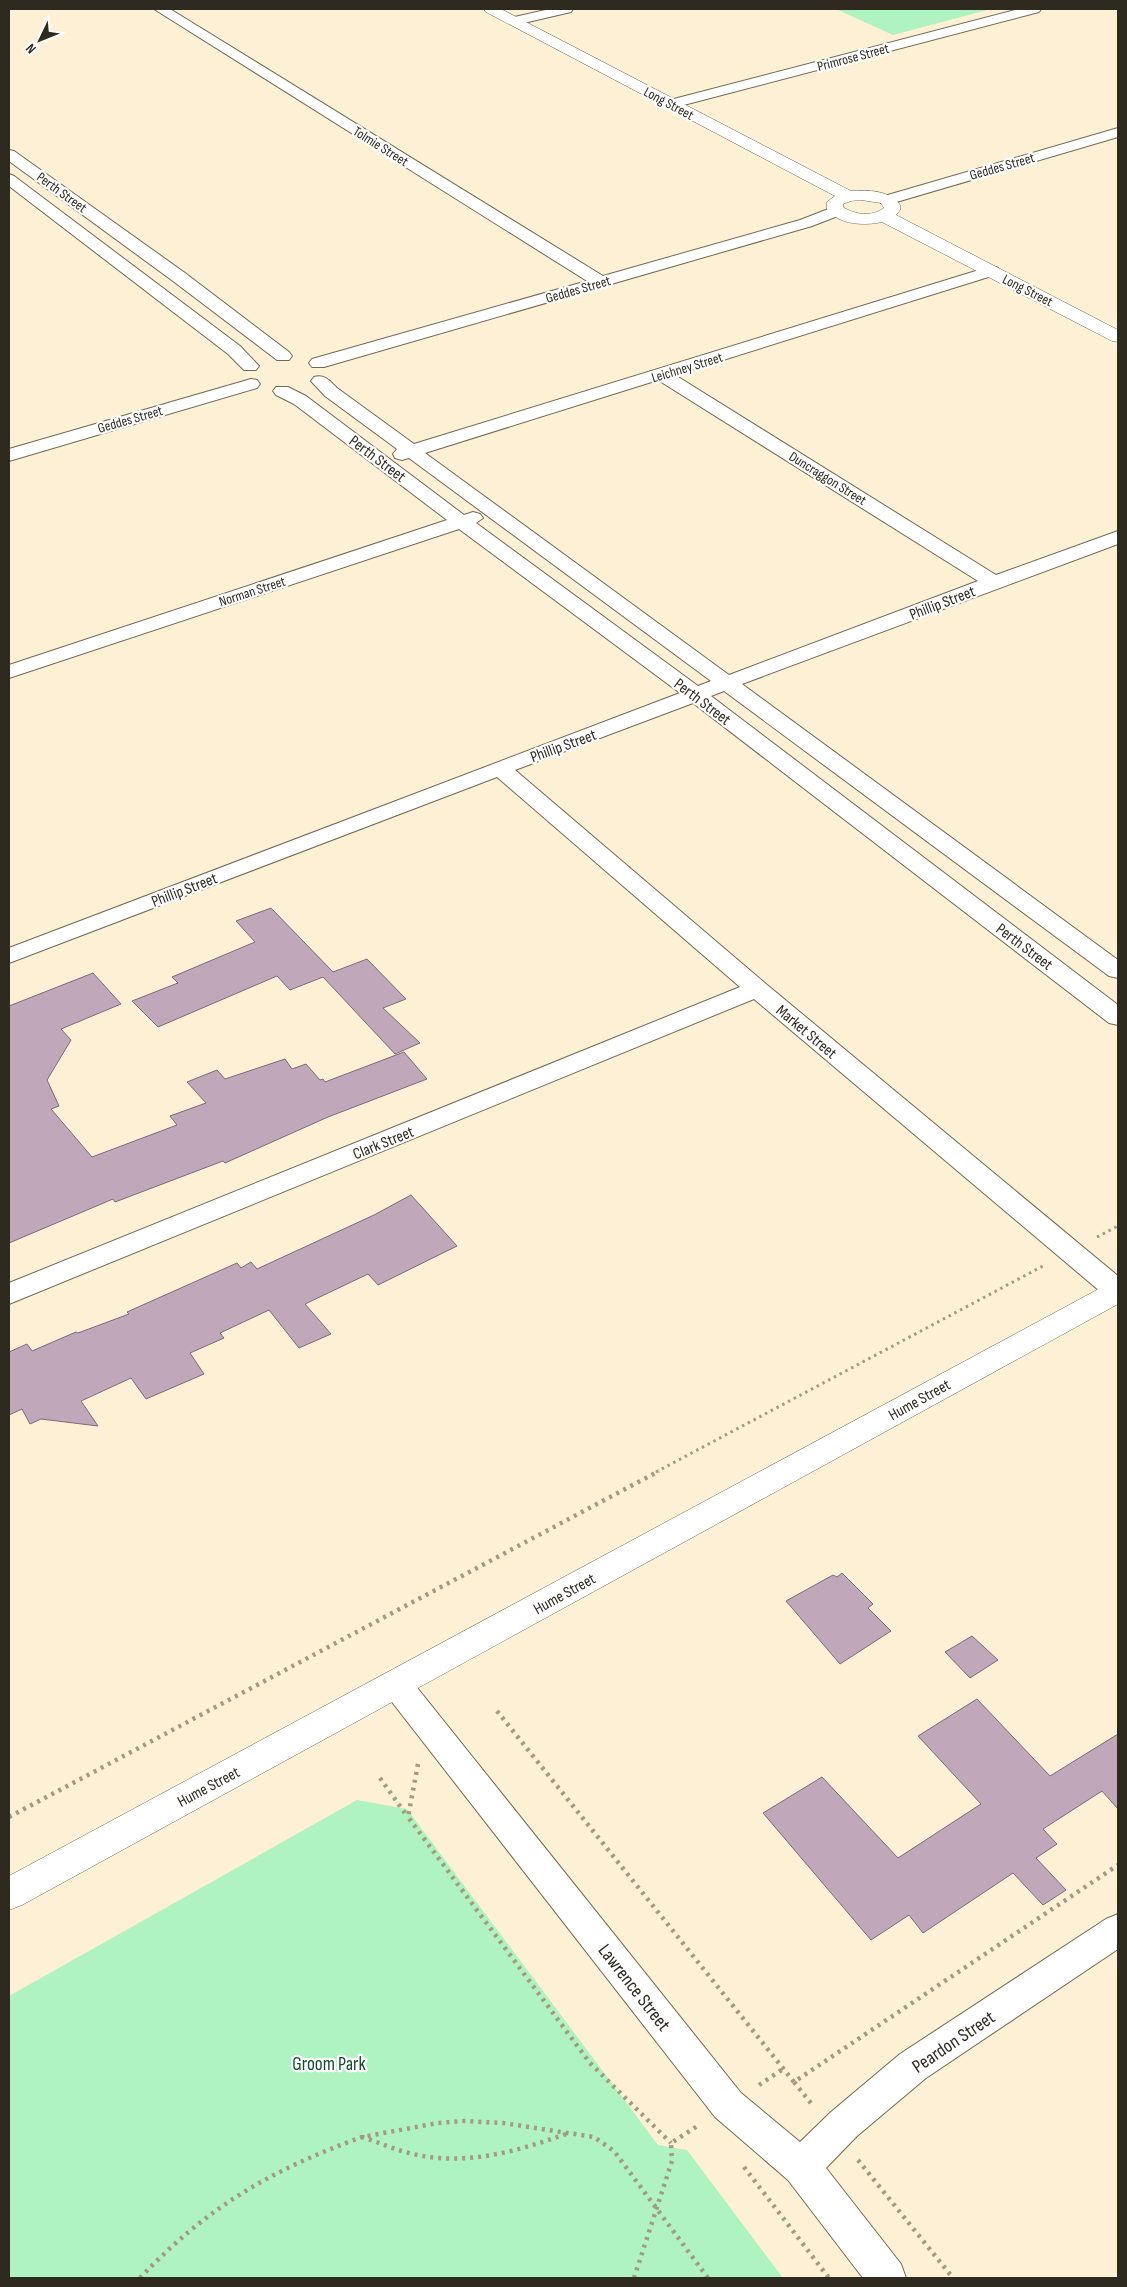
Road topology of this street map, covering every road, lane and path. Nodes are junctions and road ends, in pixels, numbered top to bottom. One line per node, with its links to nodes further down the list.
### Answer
1 (161, 9): 15 (street, Tolmie Street)
2 (491, 9): 5 (street, Long Street)
3 (566, 9): 5 (street)
4 (1034, 9): 6 (street, Primrose Street)
5 (515, 21): 6 (street, Long Street)
6 (671, 104): 10 (street, Long Street)
7 (1118, 132): 11 (street, Geddes Street)
8 (9, 154): 14 (street, Perth Street)
9 (9, 179): 16 (street, Perth Street)
10 (848, 196): 11 (street, Long Street); 12 (street)
11 (885, 208): 12 (street); 13 (street, Long Street)
12 (837, 211): 15 (street, Geddes Street)
13 (992, 271): 17 (street, Long Street); 21 (street, Leichney Street)
14 (179, 277): 16 (street); 18 (street, Perth Street)
15 (601, 282): 19 (street, Geddes Street)
16 (150, 285): 20 (street, Perth Street)
17 (1118, 337)
18 (282, 356): 19 (street); 20 (street, Geddes Street)
19 (319, 372): 22 (street, Geddes Street); 23 (street, Perth Street)
20 (251, 375): 22 (street); 24 (street, Geddes Street)
21 (662, 375): 23 (street, Leichney Street); 29 (street, Duncraggon Street)
22 (282, 391): 25 (street, Perth Street)
23 (415, 451): 25 (street, Leichney Street); 26 (street, Perth Street)
24 (9, 455)
25 (382, 460): 27 (street, Perth Street)
26 (496, 511): 27 (street, Norman Street); 31 (street, Perth Street)
27 (462, 522): 30 (street, Norman Street); 32 (street, Perth Street)
28 (1116, 540): 29 (street, Phillip Street)
29 (994, 582): 31 (street, Phillip Street)
30 (9, 672)
31 (726, 684): 32 (street, Phillip Street); 35 (street, Perth Street)
32 (696, 696): 33 (street, Phillip Street); 37 (street, Perth Street)
33 (500, 768): 34 (street, Phillip Street); 36 (street, Market Street)
34 (9, 956)
35 (1118, 971)
36 (757, 989): 38 (street, Market Street); 40 (street, Clark Street)
37 (1118, 1017)
38 (1071, 1251): 39 (street, Market Street); 45 (path)
39 (1118, 1291): 41 (street, Hume Street)
40 (9, 1294)
41 (396, 1684): 48 (street, Hume Street); 59 (street, Lawrence Street)
42 (497, 1711): 50 (path)
43 (419, 1756): 46 (path)
44 (380, 1778): 46 (path)
45 (9, 1817)
46 (408, 1817): 57 (path)
47 (1118, 1865): 51 (path)
48 (9, 1894)
49 (1118, 1930): 54 (street, Peardon Street)
50 (783, 2069): 51 (path); 52 (path)
51 (794, 2082): 54 (path)
52 (753, 2088)
53 (708, 2119): 57 (path)
54 (836, 2133): 59 (street, Peardon Street); 66 (path)
55 (566, 2134): 56 (path); 56 (path); 60 (path)
56 (362, 2137): 61 (path)
57 (671, 2143): 60 (path)
58 (742, 2165): 64 (path)
59 (801, 2167): 65 (street, Lawrence Street)
60 (656, 2208): 62 (path); 63 (path)
61 (140, 2278)
62 (634, 2278)
63 (708, 2278)
64 (829, 2278)
65 (887, 2278)
66 (953, 2278)

